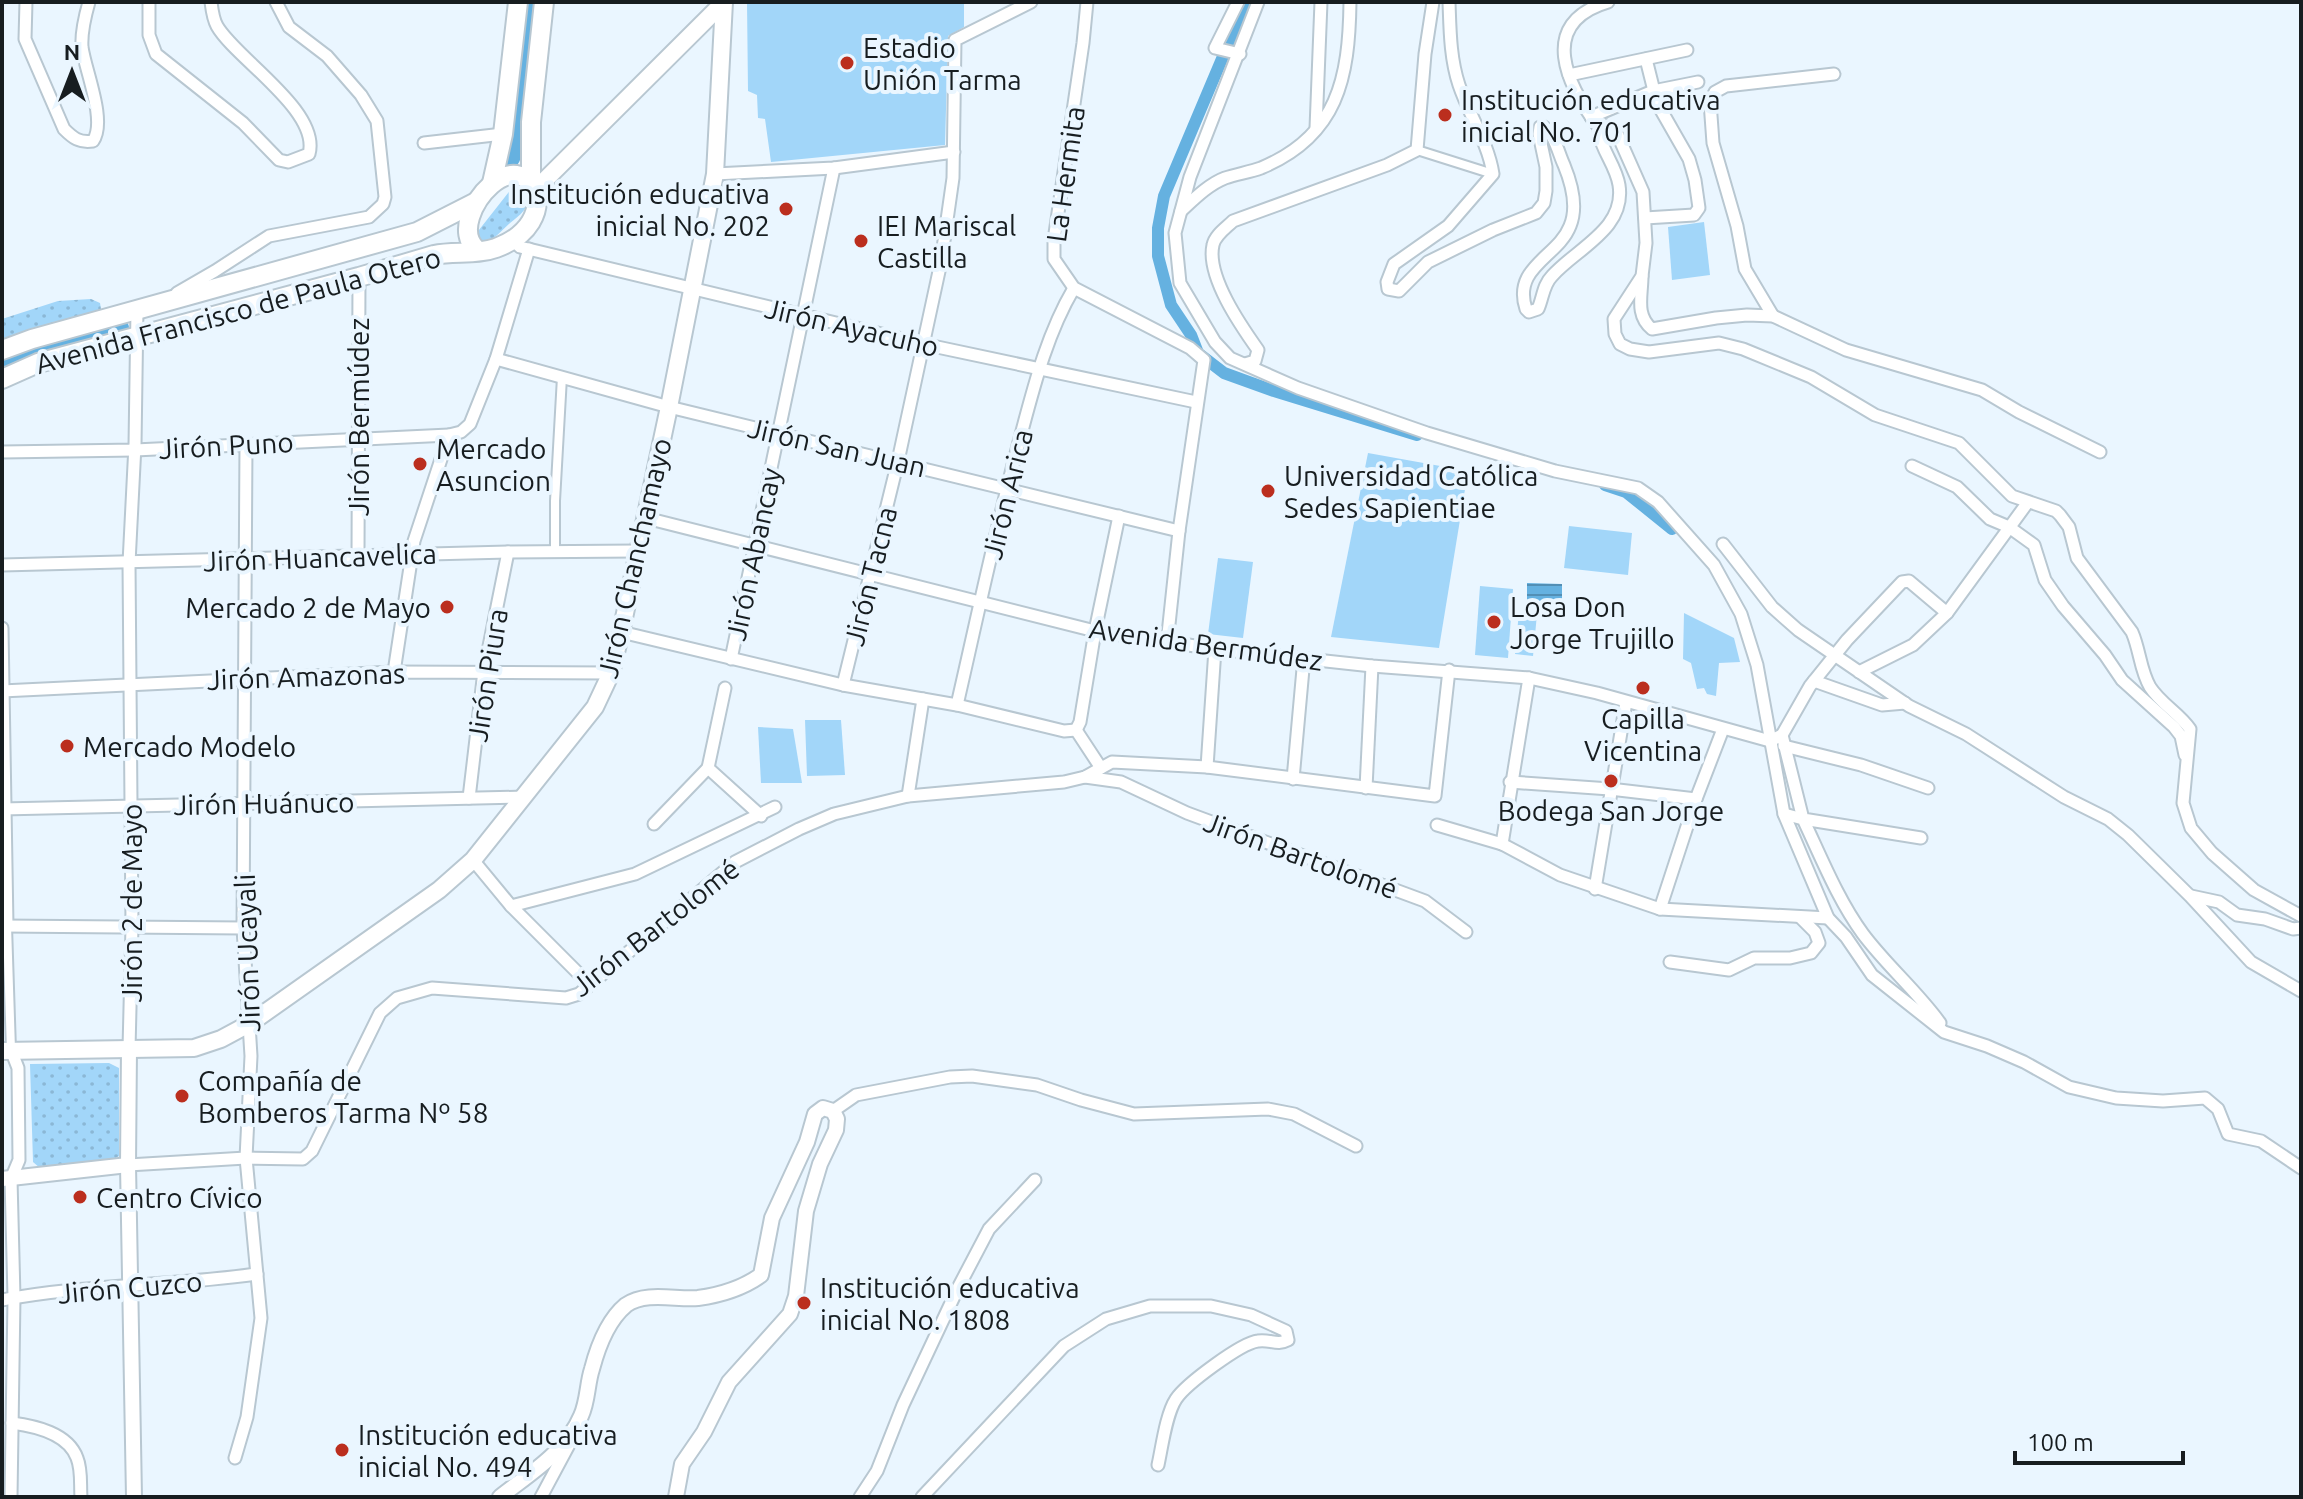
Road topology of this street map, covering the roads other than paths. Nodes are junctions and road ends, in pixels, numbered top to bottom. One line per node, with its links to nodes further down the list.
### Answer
1 (26, 2): 2 (street)
2 (89, 2)
3 (149, 2): 4 (street)
4 (211, 2)
5 (276, 2): 47 (street)
6 (518, 2): 28 (highway)
7 (544, 2): 36 (highway)
8 (1031, 2): 31 (street, Jirón Tacna)
9 (1087, 2): 45 (street, La Hermita)
10 (1238, 2): 19 (street)
11 (1258, 2): 19 (street)
12 (1321, 2): 26 (street)
13 (1350, 2): 26 (street)
14 (1433, 2): 30 (street)
15 (1449, 2): 34 (street)
16 (1608, 2): 22 (street)
17 (718, 5): 33 (main road, Jirón Chanchamayo); 36 (main road)
18 (1687, 50): 20 (street)
19 (1238, 52): 38 (street)
20 (1646, 59): 22 (street); 24 (street)
21 (1834, 74): 50 (street)
22 (1569, 75): 25 (street)
23 (1698, 82): 24 (street)
24 (1653, 91): 25 (street); 39 (street)
25 (1591, 117): 27 (street)
26 (1316, 128): 38 (street)
27 (1600, 129): 34 (street); 39 (street)
28 (503, 134): 29 (street); 35 (highway)
29 (424, 143)
30 (1417, 150): 34 (street); 55 (street)
31 (954, 152): 32 (street); 52 (street, Jirón Tacna)
32 (834, 168): 33 (street); 49 (street, Jirón Abancay)
33 (715, 174): 46 (main road, Jirón Chanchamayo)
34 (1493, 174)
35 (492, 183): 36 (highway); 37 (highway)
36 (534, 186): 40 (highway)
37 (476, 202): 42 (highway); 47 (highway, Avenida Francisco de Paula Otero)
38 (1180, 211): 55 (street)
39 (1645, 218): 43 (street)
40 (512, 239): 41 (street, Jirón Ayacuho); 42 (highway)
41 (529, 249): 46 (street, Jirón Ayacuho); 54 (street)
42 (477, 250): 44 (highway, Avenida Francisco de Paula Otero)
43 (1642, 276): 50 (street); 71 (street)
44 (359, 277): 51 (highway, Avenida Francisco de Paula Otero); 63 (street, Jirón Bermúdez)
45 (1074, 288): 56 (street, Jirón Arica); 59 (street)
46 (692, 290): 49 (street, Jirón Ayacuho); 60 (main road, Jirón Chanchamayo)
47 (158, 303): 48 (highway, Avenida Francisco de Paula Otero)
48 (137, 309): 51 (street, Jirón 2 de Mayo); 53 (highway, Avenida Francisco de Paula Otero)
49 (803, 316): 52 (street, Jirón Ayacuho); 62 (street, Jirón Abancay)
50 (1773, 316): 67 (street)
51 (136, 335): 58 (highway, Avenida Francisco de Paula Otero); 65 (street, Jirón 2 de Mayo)
52 (923, 344): 56 (street, Jirón Ayacuho); 68 (street, Jirón Tacna)
53 (2, 350)
54 (496, 359): 57 (street, Jirón San Juan); 61 (street)
55 (1245, 364): 116 (street)
56 (1039, 369): 59 (street, Jirón Ayacuho); 70 (street, Jirón Arica)
57 (562, 377): 60 (street, Jirón San Juan); 80 (street)
58 (2, 379)
59 (1196, 402): 75 (street)
60 (669, 407): 62 (street, Jirón San Juan); 73 (main road, Jirón Chanchamayo)
61 (449, 435): 63 (street, Jirón Puno); 81 (street)
62 (779, 435): 68 (street, Jirón San Juan); 77 (street, Jirón Abancay)
63 (358, 438): 64 (street, Jirón Puno); 82 (street, Jirón Bermúdez)
64 (246, 444): 65 (street, Jirón Puno); 83 (street, Jirón Ucayali)
65 (135, 450): 66 (street, Jirón Puno); 84 (street, Jirón 2 de Mayo)
66 (2, 452)
67 (2100, 452)
68 (898, 461): 70 (street, Jirón San Juan); 86 (street, Jirón Tacna)
69 (1912, 466): 74 (street)
70 (1006, 488): 72 (street, Jirón San Juan); 87 (street, Jirón Arica)
71 (2028, 502): 74 (street); 118 (street)
72 (1119, 516): 75 (street, Jirón San Juan); 90 (street)
73 (646, 518): 77 (street, Avenida Bermúdez); 78 (main road, Jirón Chanchamayo)
74 (2009, 527): 88 (street); 118 (street)
75 (1179, 531): 92 (street)
76 (1723, 544): 94 (street)
77 (755, 547): 86 (street, Avenida Bermúdez); 96 (street, Jirón Abancay)
78 (637, 551): 80 (street, Jirón Huancavelica); 91 (main road, Jirón Chanchamayo)
79 (508, 552): 80 (street, Jirón Huancavelica); 81 (street, Jirón Huancavelica); 99 (street, Jirón Piura)
80 (555, 553)
81 (412, 556): 82 (street, Jirón Huancavelica); 100 (street)
82 (358, 557): 83 (street, Jirón Huancavelica)
83 (244, 560): 84 (street, Jirón Huancavelica); 103 (street, Jirón Ucayali)
84 (129, 563): 85 (street, Jirón Huancavelica); 106 (street, Jirón 2 de Mayo)
85 (2, 565)
86 (870, 574): 87 (street, Avenida Bermúdez); 107 (street, Jirón Tacna)
87 (980, 602): 90 (street, Avenida Bermúdez); 113 (street, Jirón Arica)
88 (1947, 613): 94 (street); 101 (street)
89 (2, 628): 109 (street)
90 (1095, 631): 92 (street, Avenida Bermúdez); 115 (street)
91 (621, 632): 96 (street); 102 (main road, Jirón Chanchamayo)
92 (1167, 643): 93 (street, Avenida Bermúdez)
93 (1215, 649): 95 (street, Avenida Bermúdez); 119 (street)
94 (1835, 656): 101 (street); 105 (street)
95 (1304, 658): 97 (street, Avenida Bermúdez); 123 (street)
96 (731, 659): 107 (street)
97 (1372, 666): 98 (street, Avenida Bermúdez); 125 (street)
98 (1449, 670): 104 (street, Avenida Bermúdez); 125 (street)
99 (484, 671): 100 (street, Jirón Amazonas); 102 (street, Jirón Amazonas); 130 (street, Jirón Piura)
100 (394, 672): 103 (street, Jirón Amazonas)
101 (1859, 672): 112 (street)
102 (611, 673): 129 (main road, Jirón Chanchamayo)
103 (246, 678): 106 (street, Jirón Amazonas); 132 (street, Jirón Ucayali)
104 (1529, 678): 111 (street, Avenida Bermúdez); 124 (street)
105 (1814, 681): 112 (street); 117 (street)
106 (131, 683): 109 (street, Jirón Amazonas); 133 (street, Jirón 2 de Mayo)
107 (843, 685): 110 (street)
108 (725, 688): 120 (street)
109 (2, 691): 135 (street)
110 (923, 699): 113 (street); 128 (street)
111 (1626, 702): 114 (street, Avenida Bermúdez); 127 (street)
112 (1905, 703): 145 (street)
113 (957, 705): 115 (street)
114 (1723, 729): 116 (street, Avenida Bermúdez); 131 (street)
115 (1076, 730): 121 (street)
116 (1770, 741): 117 (street); 136 (street)
117 (1783, 741): 126 (street); 138 (street)
118 (2186, 758): 148 (street)
119 (1207, 767): 121 (street); 123 (street)
120 (708, 768): 137 (street); 139 (street)
121 (1101, 768): 122 (street, Jirón Bartolomé)
122 (1085, 777): 128 (street, Jirón Bartolomé); 155 (street, Jirón Bartolomé)
123 (1293, 779): 125 (street)
124 (1510, 782): 127 (street); 142 (street)
125 (1366, 788)
126 (1928, 788)
127 (1610, 789): 131 (street); 144 (street)
128 (908, 796): 157 (street, Jirón Bartolomé)
129 (525, 797): 130 (street, Jirón Huánuco); 143 (main road, Jirón Chanchamayo)
130 (469, 798): 132 (street, Jirón Huánuco)
131 (1696, 799): 147 (street)
132 (244, 803): 133 (street, Jirón Huánuco); 153 (street, Jirón Ucayali)
133 (131, 806): 135 (street, Jirón Huánuco); 152 (street, Jirón 2 de Mayo)
134 (775, 807): 137 (street)
135 (4, 809): 151 (street)
136 (1784, 814): 138 (street); 150 (street)
137 (761, 816): 146 (street)
138 (1803, 819): 141 (street); 160 (street)
139 (654, 824)
140 (1437, 825): 142 (street)
141 (1921, 838)
142 (1502, 844): 144 (street)
143 (473, 860): 146 (street); 159 (main road, Jirón Chanchamayo)
144 (1595, 889): 147 (street)
145 (2190, 896): 154 (street); 158 (street)
146 (511, 906): 157 (street)
147 (1660, 909): 149 (street)
148 (2301, 916)
149 (1800, 917): 150 (street); 156 (street)
150 (1828, 918): 160 (street)
151 (4, 926): 152 (street); 162 (street)
152 (132, 926): 153 (street); 161 (street, Jirón 2 de Mayo)
153 (243, 928): 159 (street, Jirón Ucayali)
154 (2301, 928)
155 (1466, 932)
156 (1670, 962)
157 (589, 984): 165 (street, Jirón Bartolomé)
158 (2301, 991)
159 (249, 1024): 161 (main road, Jirón Chanchamayo); 165 (street, Jirón Ucayali)
160 (1944, 1032): 167 (street)
161 (129, 1049): 162 (main road, Jirón Chanchamayo); 166 (street, Jirón 2 de Mayo)
162 (6, 1051): 168 (street)
163 (833, 1111): 164 (street); 173 (street); 182 (street)
164 (1356, 1146)
165 (246, 1158): 166 (street); 170 (street, Jirón Ucayali)
166 (128, 1165): 168 (street); 171 (street, Jirón 2 de Mayo)
167 (2301, 1168)
168 (7, 1179): 172 (street)
169 (1035, 1180): 183 (street)
170 (257, 1274): 171 (street, Jirón Cuzco); 175 (street, Jirón Ucayali)
171 (129, 1286): 172 (street, Jirón Cuzco); 179 (street, Jirón 2 de Mayo)
172 (8, 1298): 174 (street)
173 (580, 1420): 180 (street); 181 (street)
174 (12, 1423): 177 (street); 178 (street)
175 (235, 1458)
176 (1158, 1465): 184 (street)
177 (11, 1497)
178 (81, 1497)
179 (134, 1497)
180 (500, 1497)
181 (541, 1497)
182 (676, 1497)
183 (860, 1497)
184 (922, 1497)

